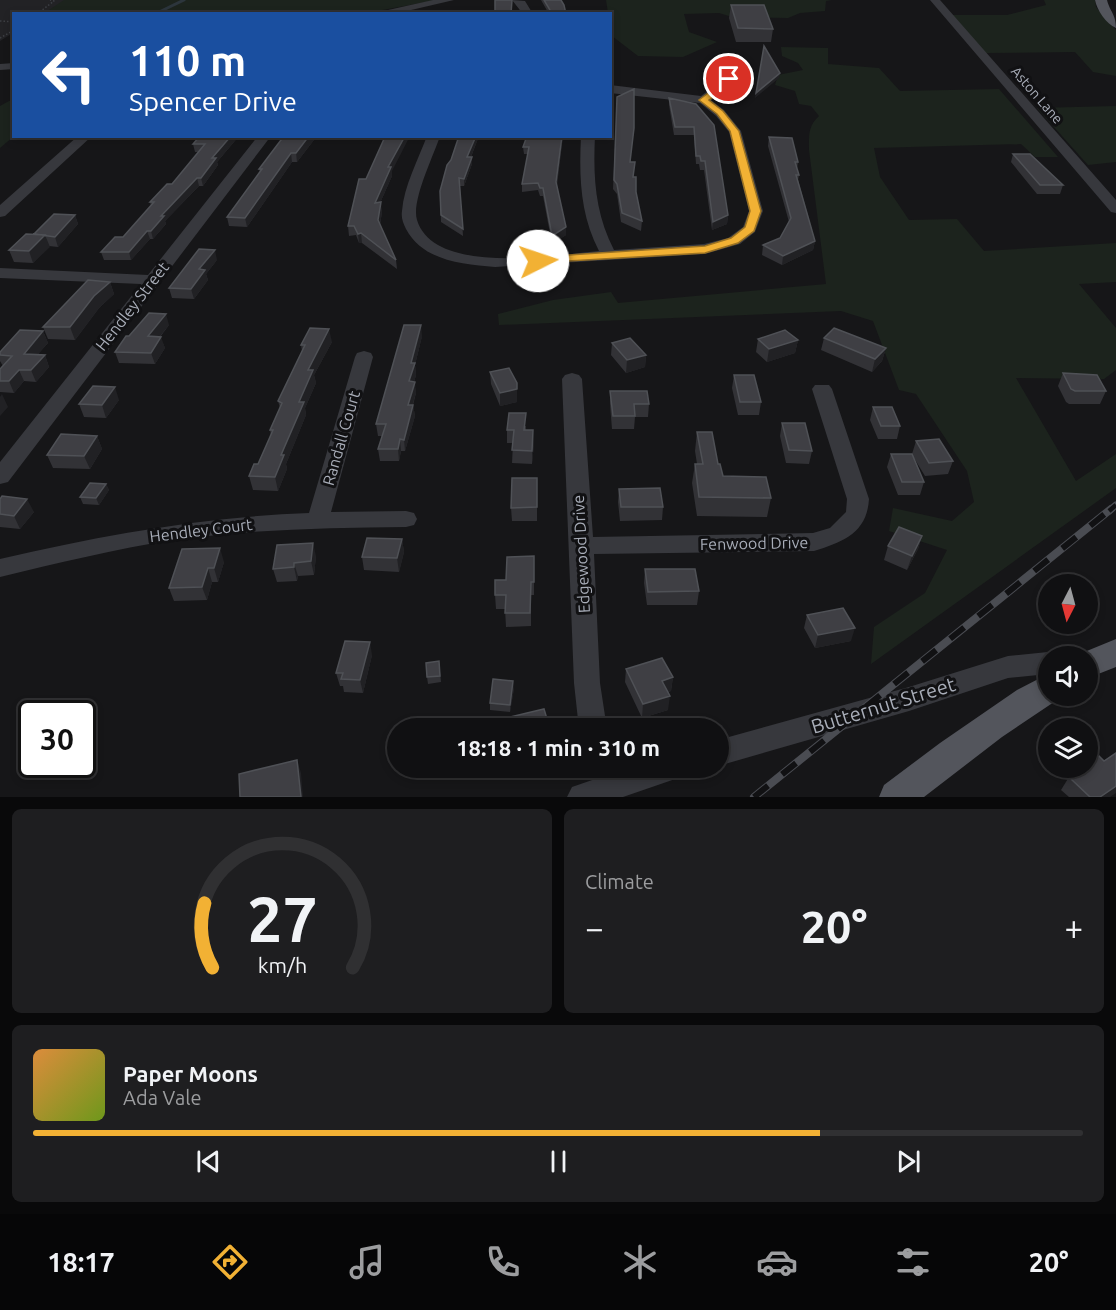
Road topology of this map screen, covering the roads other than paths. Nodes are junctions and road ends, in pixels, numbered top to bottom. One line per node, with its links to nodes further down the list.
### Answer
1 (449, 0): 5 (street)
2 (517, 0): 6 (street)
3 (935, 0): 15 (street, Aston Lane)
4 (1101, 0): 7 (main road)
5 (386, 12)
6 (527, 12)
7 (1116, 24)
8 (736, 59): 10 (street)
9 (612, 89): 10 (street)
10 (703, 100): 17 (street)
11 (84, 138): 16 (street)
12 (263, 138): 19 (street, Hendley Street)
13 (433, 138): 17 (street)
14 (588, 138): 17 (street)
15 (1116, 209)
16 (0, 213)
17 (609, 255)
18 (0, 273): 19 (street)
19 (153, 280): 23 (street, Hendley Street)
20 (364, 357): 24 (street, Randall Court)
21 (572, 379): 26 (street, Edgewood Drive)
22 (822, 389): 26 (street, Fenwood Drive)
23 (0, 477)
24 (318, 519): 25 (street, Hendley Court); 27 (street, Hendley Court)
25 (406, 519)
26 (582, 546): 32 (street, Edgewood Drive)
27 (0, 567)
28 (1116, 652): 29 (main road)
29 (1098, 660)
30 (1038, 664): 33 (street, Butternut Street)
31 (1038, 694): 36 (main road)
32 (592, 718)
33 (729, 750)
34 (610, 778): 35 (street)
35 (582, 797)
36 (897, 797)

